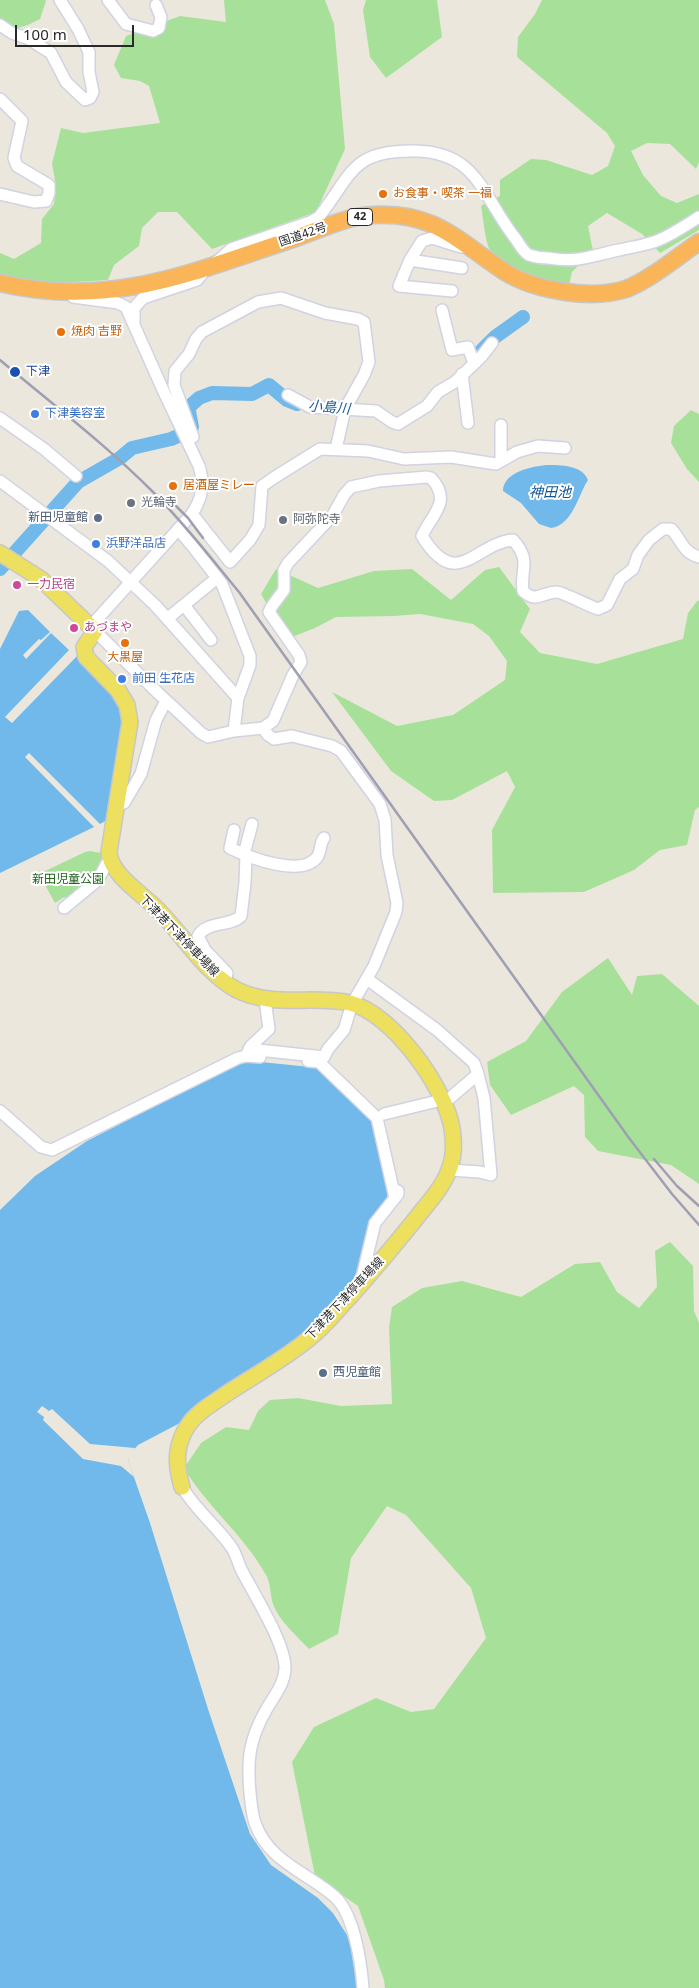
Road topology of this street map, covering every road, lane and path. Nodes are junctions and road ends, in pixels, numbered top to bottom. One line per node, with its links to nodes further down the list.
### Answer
1 (60, 0): 4 (street)
2 (108, 0): 3 (street)
3 (156, 5)
4 (0, 25)
5 (0, 99): 6 (street)
6 (0, 194)
7 (699, 217): 11 (street)
8 (699, 242): 9 (highway, 国道42号 / 42)
9 (470, 246): 10 (street); 11 (highway, 国道42号 / 42)
10 (410, 260): 12 (street); 15 (street)
11 (208, 267): 14 (highway, 国道42号 / 42); 17 (street)
12 (462, 268)
13 (0, 283): 14 (highway, 国道42号 / 42)
14 (45, 291): 17 (street)
15 (452, 291)
16 (442, 310): 19 (street)
17 (134, 324): 26 (street)
18 (492, 343): 19 (street)
19 (474, 363): 20 (street)
20 (462, 374): 22 (street); 24 (street)
21 (288, 395): 22 (street)
22 (345, 410): 26 (street); 28 (street)
23 (0, 418): 30 (street)
24 (468, 423)
25 (501, 425): 29 (street)
26 (190, 446): 32 (street)
27 (565, 448): 29 (street)
28 (336, 449): 29 (street); 32 (street)
29 (501, 461)
30 (76, 476)
31 (0, 481): 37 (street)
32 (192, 514): 33 (street)
33 (178, 529): 36 (street); 37 (street)
34 (3, 556): 40 (main road)
35 (699, 557): 44 (street)
36 (217, 578): 38 (street); 42 (street)
37 (130, 582): 39 (street); 40 (street)
38 (184, 605): 39 (street); 41 (street)
39 (168, 618): 42 (street)
40 (93, 628): 43 (street); 46 (main road)
41 (211, 640)
42 (238, 698): 45 (street)
43 (166, 701): 45 (street); 46 (street)
44 (263, 728): 45 (street); 53 (street)
45 (234, 731)
46 (117, 804): 51 (main road)
47 (252, 824): 50 (street)
48 (234, 830): 50 (street)
49 (324, 838): 50 (street)
50 (245, 854): 54 (street)
51 (109, 860): 52 (street); 54 (main road, 下津港下津停車場線)
52 (64, 908)
53 (367, 979): 56 (street); 59 (street)
54 (225, 982): 55 (main road, 下津港下津停車場線)
55 (265, 1000): 56 (main road, 下津港下津停車場線); 57 (street)
56 (352, 1004): 58 (street); 60 (main road, 下津港下津停車場線)
57 (247, 1053): 58 (street); 61 (street); 64 (street)
58 (324, 1057): 62 (street)
59 (478, 1074): 60 (street); 63 (street)
60 (442, 1099): 62 (street); 63 (main road, 下津港下津停車場線)
61 (0, 1111)
62 (384, 1114): 64 (street)
63 (450, 1170): 65 (main road, 下津港下津停車場線)
64 (395, 1198): 65 (street)
65 (365, 1281): 66 (main road, 下津港下津停車場線)
66 (182, 1487): 67 (street)
67 (363, 1988)

